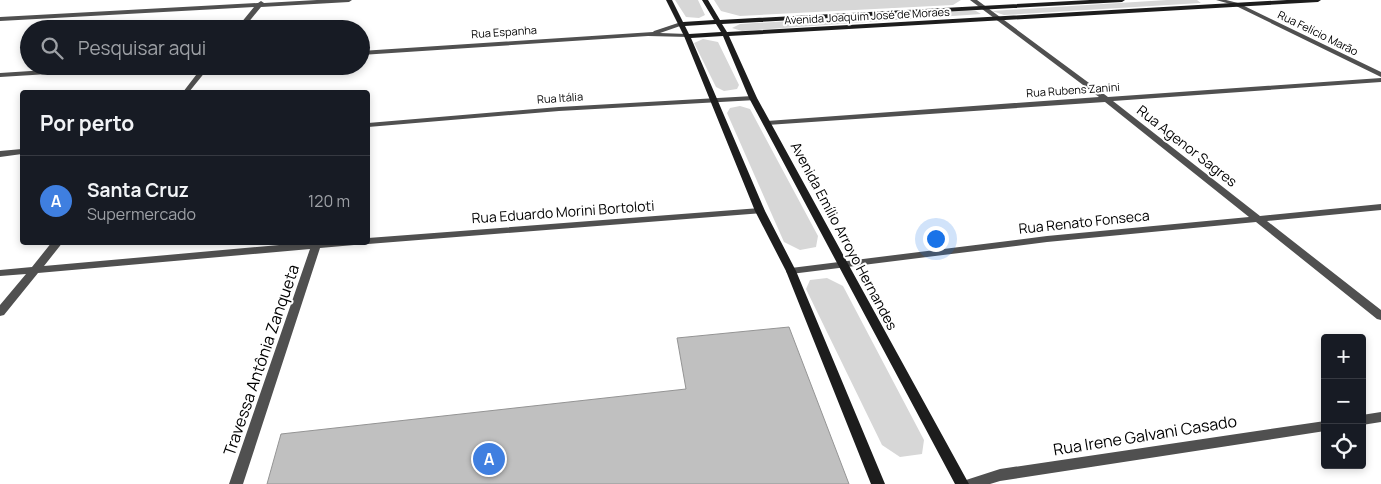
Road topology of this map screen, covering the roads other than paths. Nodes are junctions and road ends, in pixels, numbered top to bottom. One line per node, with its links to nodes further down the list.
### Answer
1 (349, 0): 8 (street)
2 (669, 0): 15 (main road)
3 (705, 0): 14 (main road, Avenida Emílio Arroyo Hernandes)
4 (973, 0): 10 (street, Rua Agenor Sagres)
5 (1122, 0): 10 (main road, Avenida Joaquim José de Moraes)
6 (1219, 0): 9 (street, Rua Felício Marão)
7 (1318, 0): 9 (main road, Avenida Joaquim José de Moraes)
8 (261, 2): 12 (street); 13 (street)
9 (1236, 4): 11 (main road, Avenida Joaquim José de Moraes); 23 (street, Rua Felício Marão)
10 (982, 7): 11 (street, Rua Agenor Sagres); 14 (main road, Avenida Joaquim José de Moraes)
11 (996, 18): 17 (main road, Avenida Joaquim José de Moraes); 27 (street, Rua Agenor Sagres)
12 (0, 19)
13 (246, 20)
14 (716, 21): 15 (main road, Avenida Joaquim José de Moraes); 17 (main road, Avenida Emílio Arroyo Hernandes)
15 (681, 24): 16 (street, Rua Espanha); 18 (main road)
16 (648, 34): 18 (street, Rua Espanha); 19 (street, Rua Espanha)
17 (725, 34): 18 (main road, Avenida Joaquim José de Moraes); 26 (main road, Avenida Emílio Arroyo Hernandes)
18 (687, 36): 28 (main road)
19 (370, 52)
20 (20, 74): 21 (street)
21 (0, 75)
22 (200, 75): 25 (street)
23 (1381, 75)
24 (1381, 80): 27 (street, Rua Rubens Zanini)
25 (188, 90)
26 (753, 98): 28 (street, Rua Itália); 29 (main road, Avenida Emílio Arroyo Hernandes)
27 (1106, 100): 29 (street, Rua Rubens Zanini); 35 (street, Rua Agenor Sagres)
28 (714, 101): 30 (street, Rua Itália); 34 (main road)
29 (767, 123): 40 (main road, Avenida Emílio Arroyo Hernandes)
30 (370, 125)
31 (20, 152): 32 (street)
32 (0, 154)
33 (1381, 207): 35 (street, Rua Renato Fonseca)
34 (760, 211): 36 (street, Rua Eduardo Morini Bortoloti); 42 (main road)
35 (1257, 219): 40 (street, Rua Renato Fonseca); 45 (street, Rua Agenor Sagres)
36 (370, 241)
37 (55, 245): 41 (street)
38 (326, 245): 39 (street)
39 (316, 246): 41 (street); 49 (street, Travessa Antônia Zanqueta)
40 (844, 266): 42 (street, Rua Renato Fonseca); 51 (main road, Avenida Emílio Arroyo Hernandes)
41 (35, 269): 43 (street); 44 (street)
42 (792, 271): 50 (main road)
43 (0, 273)
44 (0, 312)
45 (1381, 316)
46 (1381, 417): 47 (street)
47 (1366, 419)
48 (1321, 427): 52 (street, Rua Irene Galvani Casado)
49 (236, 484)
50 (878, 484)
51 (962, 484)
52 (971, 484)

